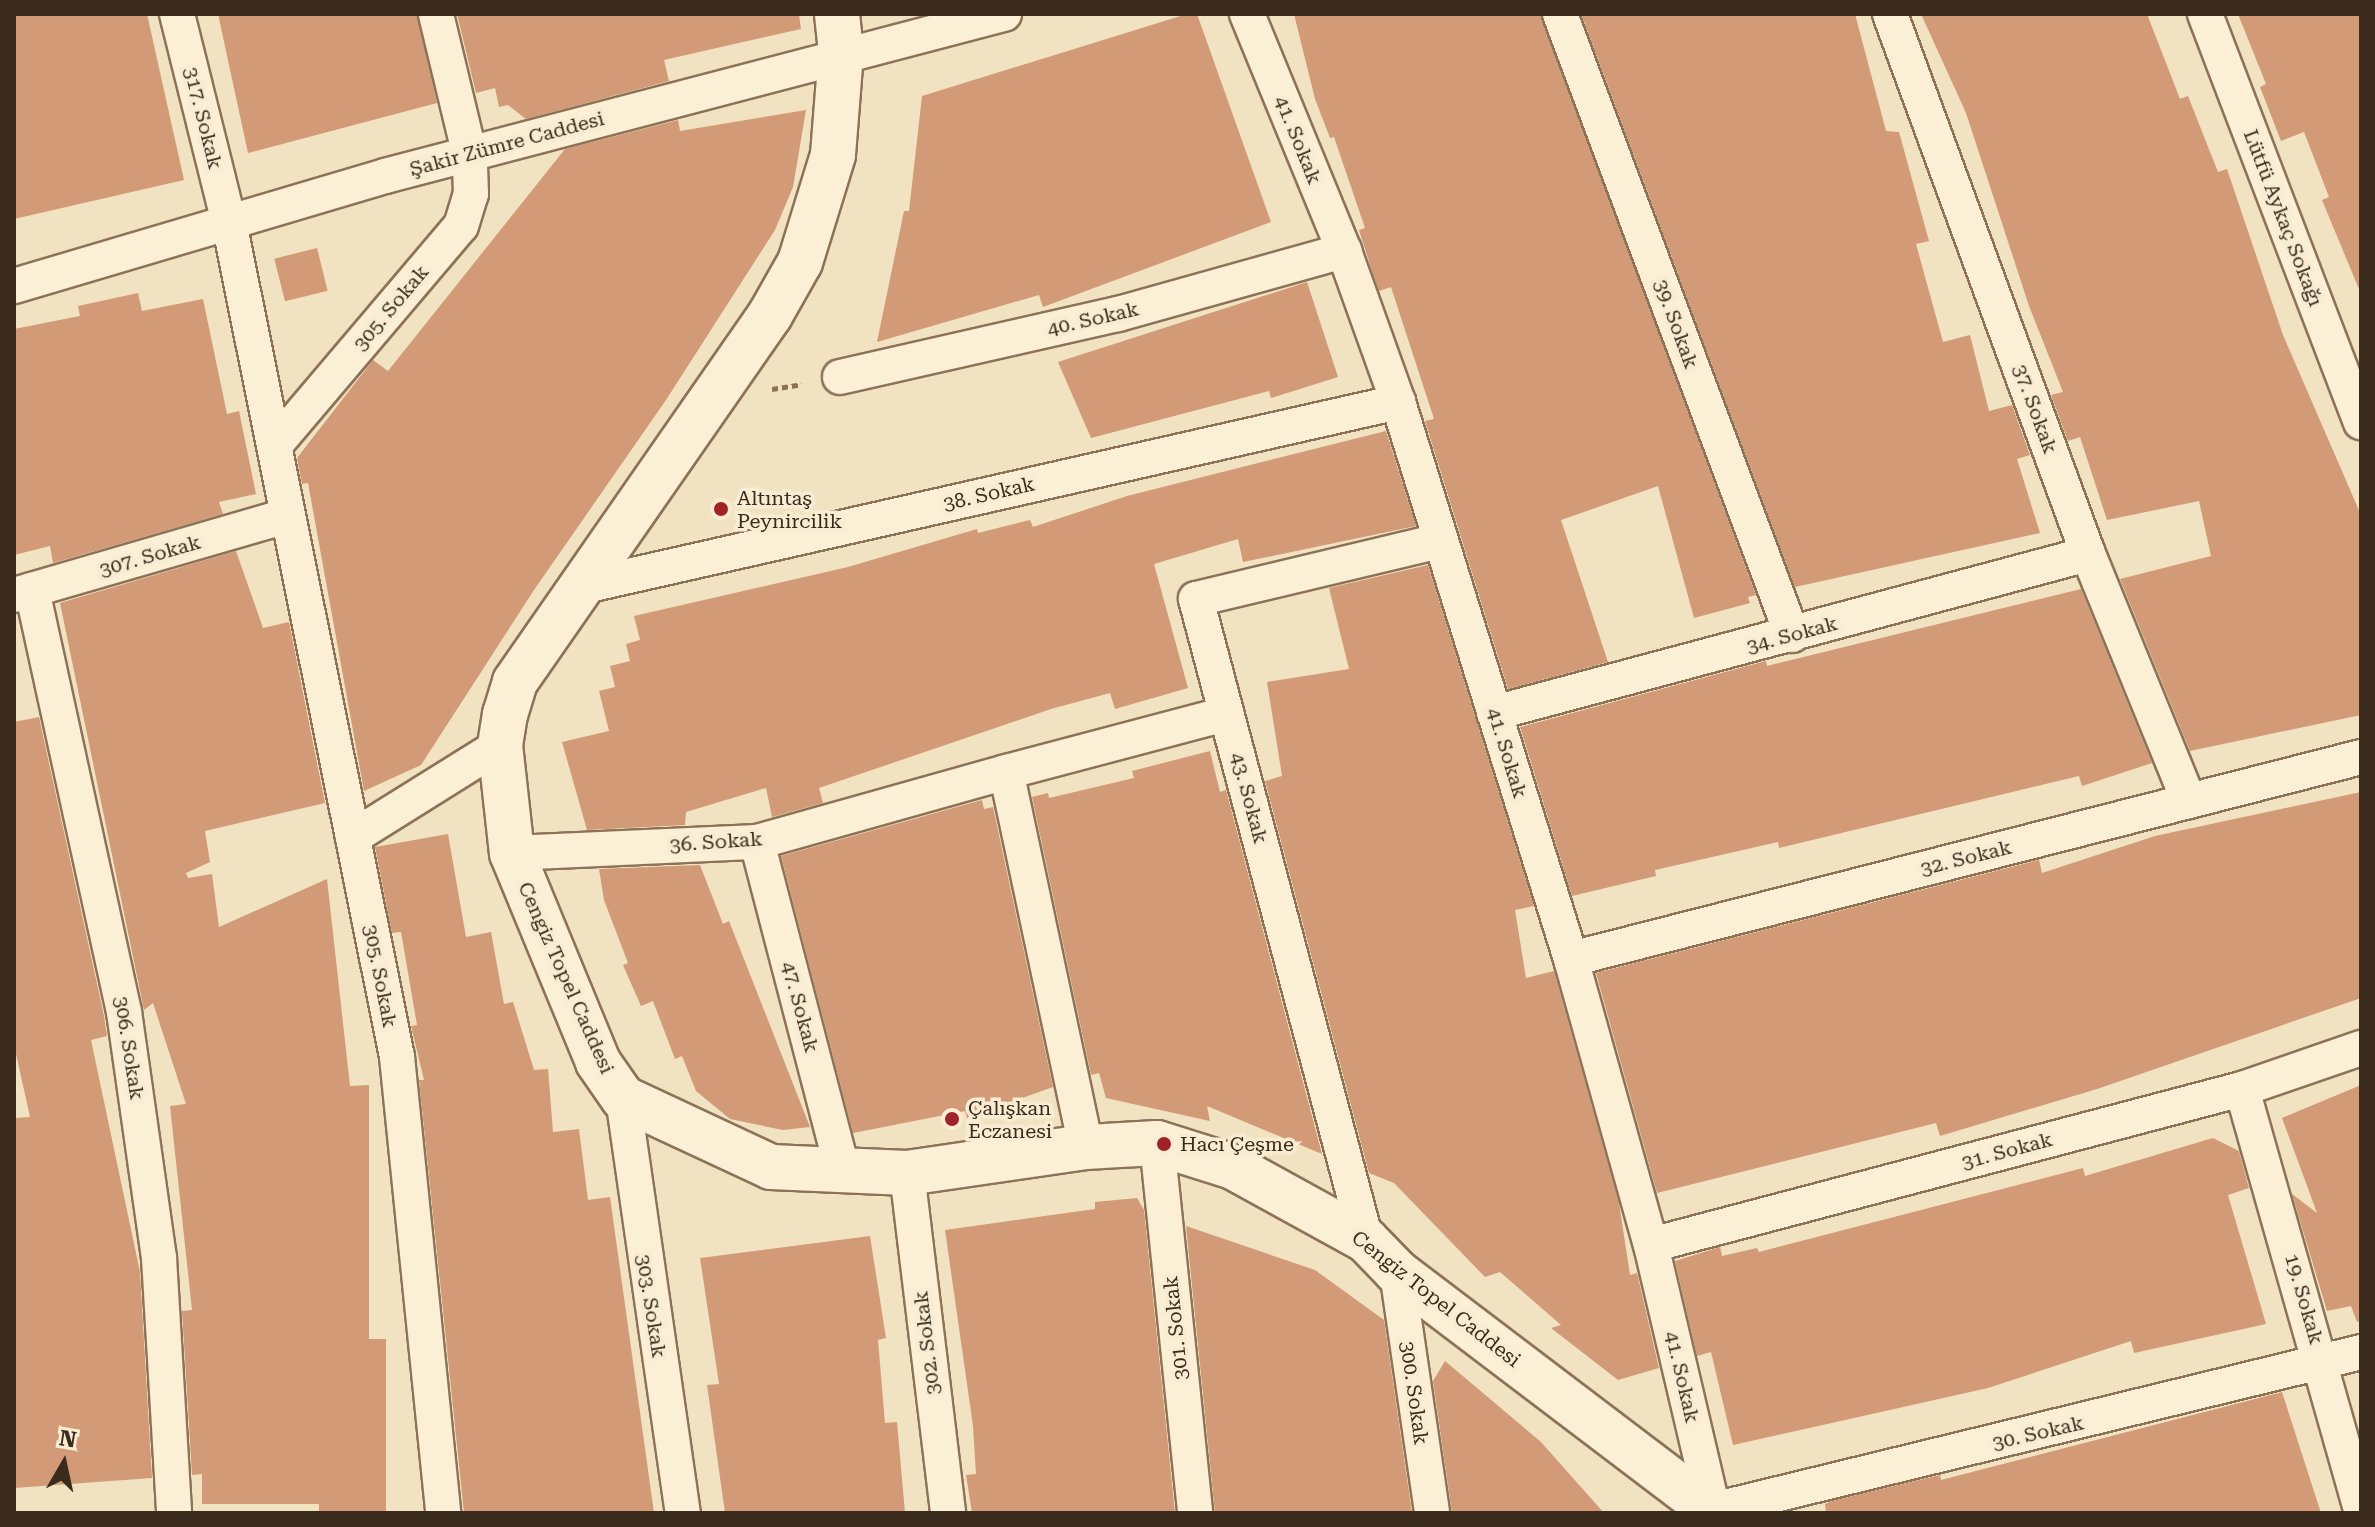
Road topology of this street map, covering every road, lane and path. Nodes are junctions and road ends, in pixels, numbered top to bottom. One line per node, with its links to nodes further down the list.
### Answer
1 (177, 14): 10 (street, 317. Sokak)
2 (436, 14): 9 (street, 305. Sokak)
3 (1004, 14): 8 (street, Şakir Zümre Caddesi)
4 (1247, 14): 11 (street, 41. Sokak)
5 (1560, 14): 22 (street, 39. Sokak)
6 (1890, 14): 19 (street, 37. Sokak)
7 (2205, 14): 15 (street, Lütfü Aykaç Sokağı)
8 (839, 34): 9 (street, Şakir Zümre Caddesi); 20 (main road, Cengiz Topel Caddesi)
9 (470, 156): 10 (street, Şakir Zümre Caddesi); 16 (street, 305. Sokak)
10 (229, 222): 12 (street, Şakir Zümre Caddesi); 16 (street, 305. Sokak)
11 (1344, 251): 13 (street, 40. Sokak); 14 (street, 41. Sokak)
12 (14, 286)
13 (840, 377)
14 (1398, 402): 18 (street, 41. Sokak); 20 (street, 38. Sokak)
15 (2361, 422)
16 (275, 445): 17 (street, 305. Sokak)
17 (286, 516): 21 (street, 307. Sokak); 29 (street, 305. Sokak)
18 (1440, 541): 23 (street, 41. Sokak); 24 (street, 43. Sokak)
19 (2088, 554): 22 (street, 34. Sokak); 28 (street, 37. Sokak)
20 (580, 587): 25 (main road, Cengiz Topel Caddesi)
21 (23, 592): 47 (street, 306. Sokak)
22 (1792, 635): 23 (street, 34. Sokak)
23 (1494, 713): 32 (street, 41. Sokak)
24 (1226, 714): 27 (street, 36. Sokak); 40 (street, 43. Sokak)
25 (500, 745): 29 (street); 31 (main road, Cengiz Topel Caddesi)
26 (2361, 757): 28 (street, 32. Sokak)
27 (1006, 772): 30 (street, 36. Sokak); 37 (street)
28 (2189, 801): 32 (street, 32. Sokak)
29 (353, 837): 48 (street, 305. Sokak)
30 (757, 842): 31 (street, 36. Sokak); 38 (street, 47. Sokak)
31 (512, 853): 35 (main road, Cengiz Topel Caddesi)
32 (1571, 959): 41 (street, 41. Sokak)
33 (2361, 1048): 34 (street, 31. Sokak)
34 (2242, 1089): 41 (street, 31. Sokak); 44 (street, 19. Sokak)
35 (623, 1098): 38 (main road, Cengiz Topel Caddesi); 49 (street, 303. Sokak)
36 (1157, 1143): 37 (main road, Cengiz Topel Caddesi); 40 (main road, Cengiz Topel Caddesi); 51 (street, 301. Sokak)
37 (1086, 1147): 39 (main road, Cengiz Topel Caddesi)
38 (843, 1173): 39 (main road, Cengiz Topel Caddesi)
39 (907, 1173): 50 (street, 302. Sokak)
40 (1366, 1240): 42 (main road, Cengiz Topel Caddesi)
41 (1651, 1245): 46 (street, 41. Sokak)
42 (1397, 1272): 46 (main road, Cengiz Topel Caddesi); 52 (street, 300. Sokak)
43 (2361, 1352): 44 (street, 30. Sokak)
44 (2323, 1365): 45 (street, 19. Sokak); 46 (street, 30. Sokak)
45 (2361, 1510)
46 (1713, 1511)
47 (174, 1513)
48 (443, 1513)
49 (683, 1513)
50 (948, 1513)
51 (1195, 1513)
52 (1432, 1513)

